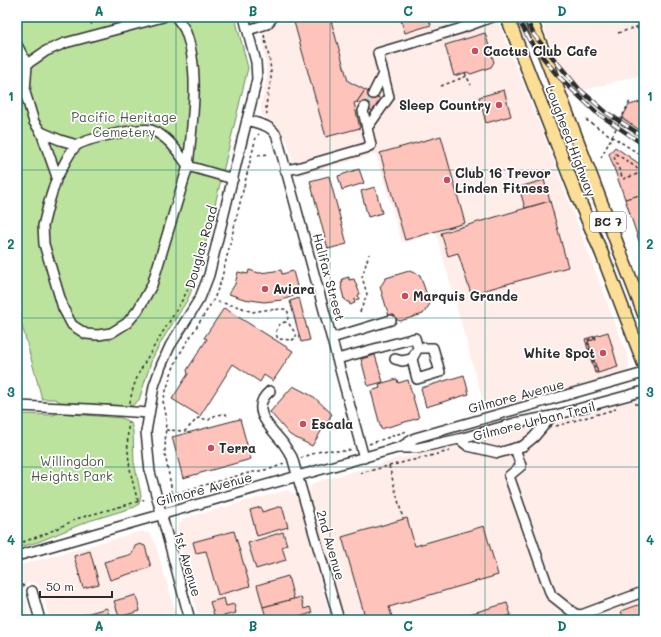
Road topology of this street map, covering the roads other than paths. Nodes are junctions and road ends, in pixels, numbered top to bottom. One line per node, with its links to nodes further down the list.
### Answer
1 (163, 17): 10 (street)
2 (176, 17): 18 (street)
3 (244, 17): 8 (street)
4 (273, 17): 8 (street)
5 (492, 17): 11 (street)
6 (508, 17): 29 (main road, Lougheed Highway / BC 7)
7 (530, 17): 22 (main road, Lougheed Highway / BC 7)
8 (248, 30): 14 (street, Douglas Road)
9 (17, 45): 10 (street)
10 (27, 64): 16 (street)
11 (383, 74): 12 (street); 15 (street)
12 (372, 94)
13 (365, 107): 15 (street)
14 (247, 120): 19 (street, Halifax Street); 21 (street, Douglas Road)
15 (367, 128): 19 (street)
16 (41, 132): 17 (street); 20 (street)
17 (77, 145): 18 (street); 20 (street)
18 (188, 166): 20 (street); 21 (street)
19 (285, 170): 24 (street, Halifax Street)
20 (57, 177)
21 (233, 179): 34 (street, Douglas Road)
22 (644, 314)
23 (391, 320): 24 (street)
24 (332, 338): 26 (street, Halifax Street)
25 (418, 348): 26 (street); 28 (street); 28 (street)
26 (337, 359): 39 (street, Halifax Street)
27 (396, 359): 28 (street)
28 (412, 359)
29 (644, 364)
30 (644, 373): 37 (street, Gilmore Avenue)
31 (270, 391): 40 (street, 2nd Avenue)
32 (644, 391): 35 (street, Gilmore Avenue)
33 (17, 406): 34 (street)
34 (149, 414): 41 (street, Douglas Road)
35 (552, 416): 36 (street, Gilmore Avenue); 38 (street)
36 (458, 439): 37 (street, Gilmore Avenue); 38 (street)
37 (397, 448): 39 (street, Gilmore Avenue)
38 (516, 448): 44 (street)
39 (364, 458): 40 (street, Gilmore Avenue)
40 (298, 477): 41 (street, Gilmore Avenue); 47 (street, 2nd Avenue)
41 (160, 515): 42 (street, Gilmore Avenue); 46 (street, 1st Avenue)
42 (17, 556)
43 (32, 591): 45 (street)
44 (644, 596)
45 (40, 620)
46 (190, 620)
47 (339, 620)

